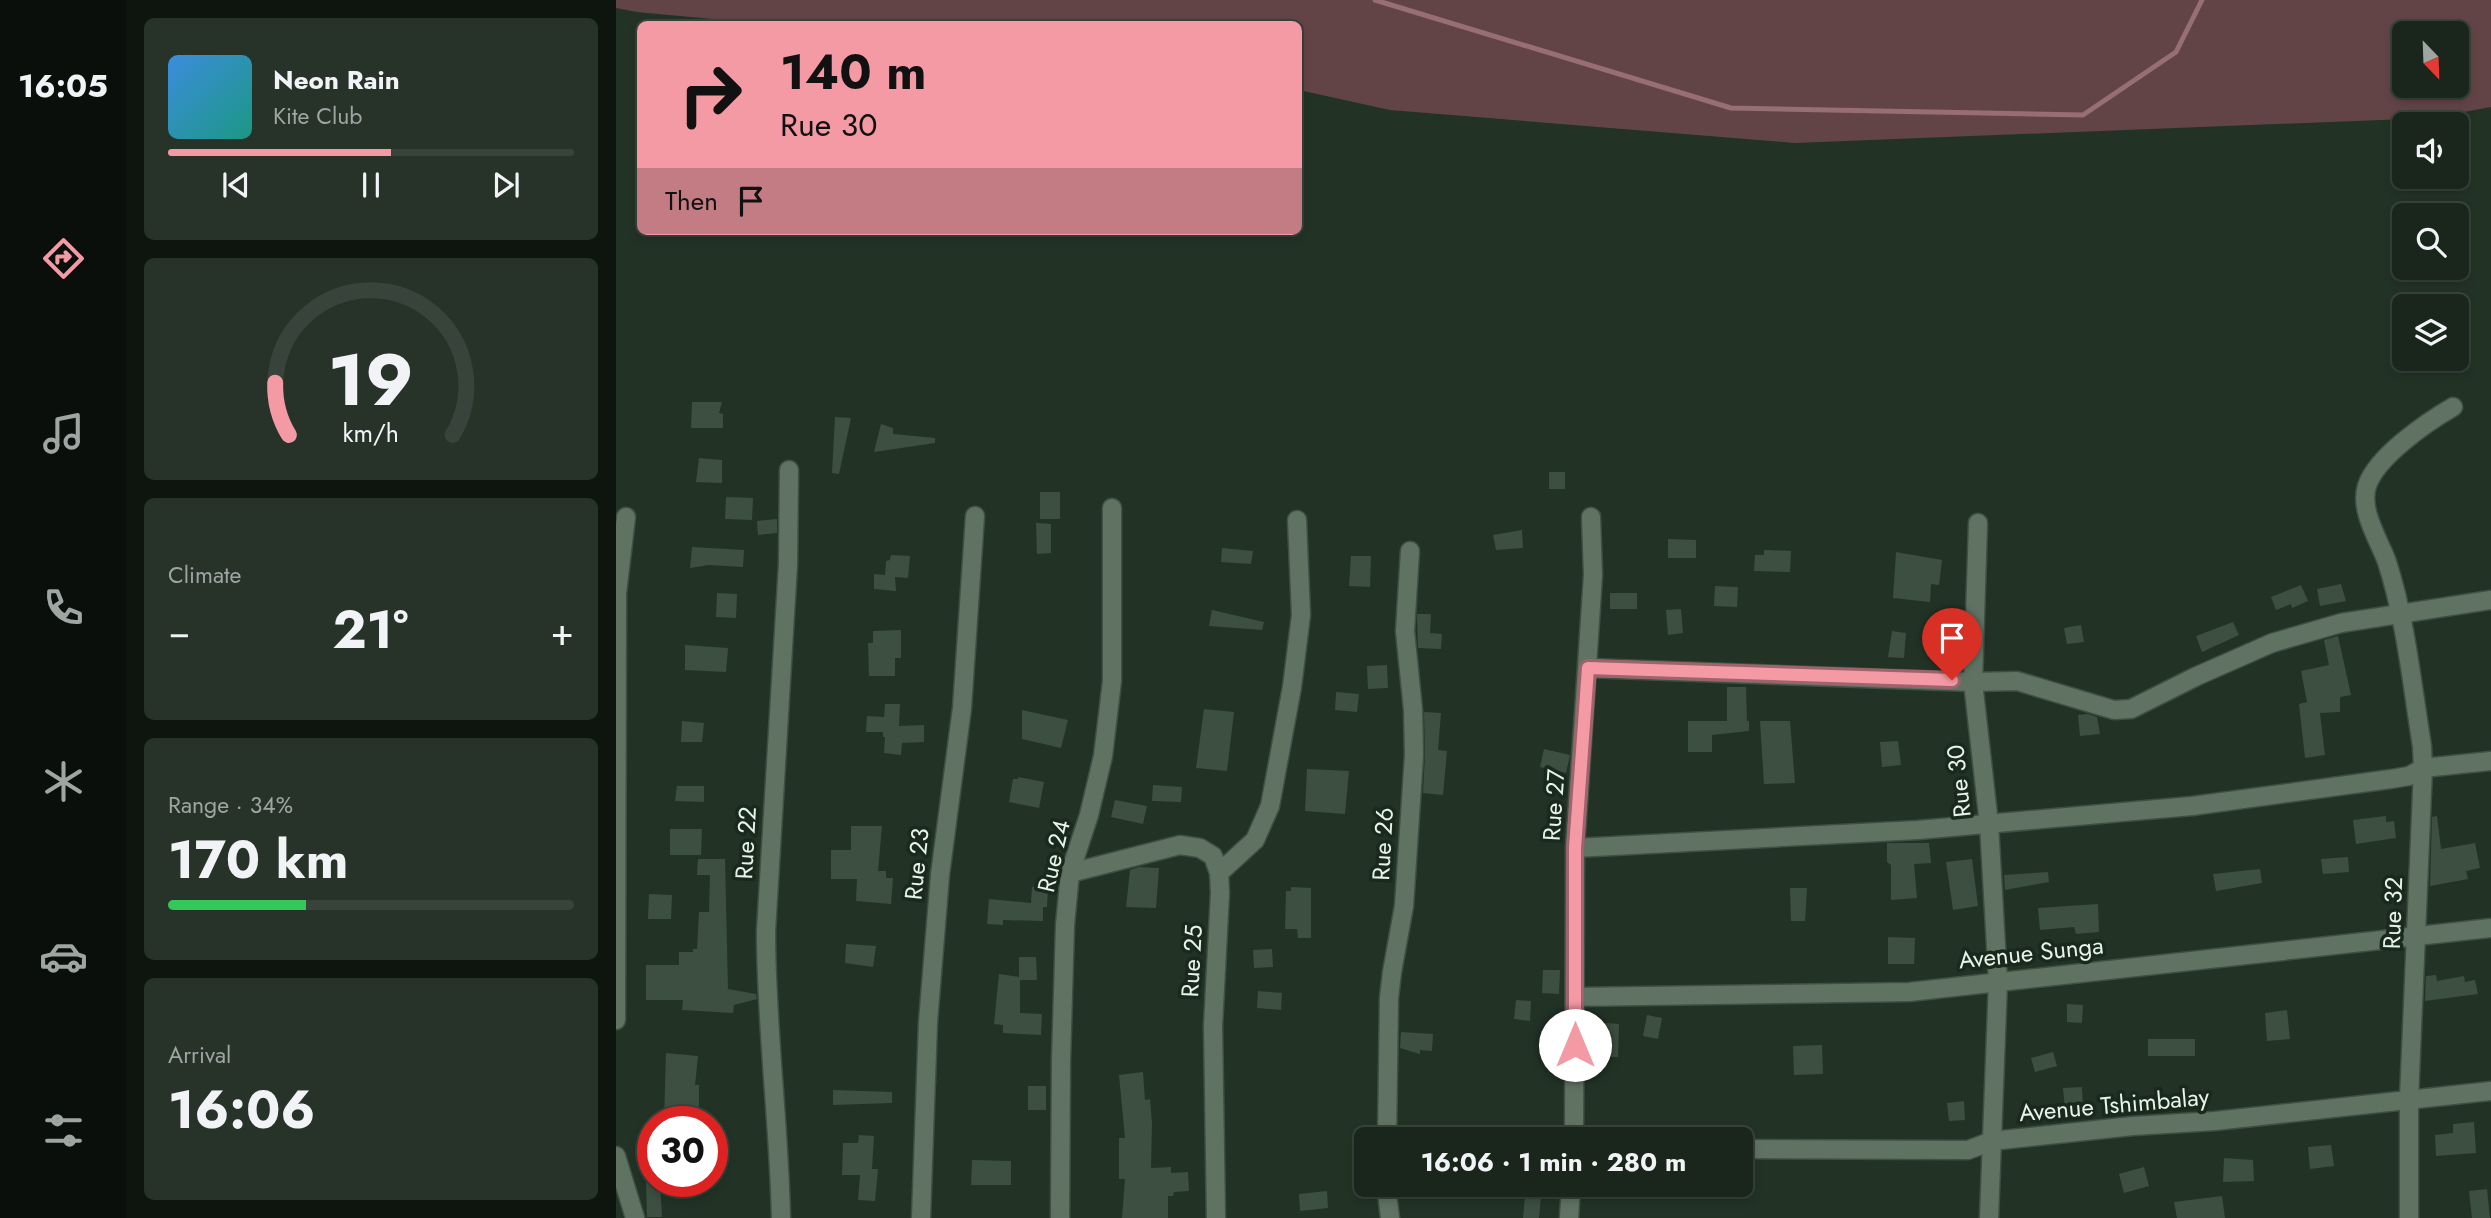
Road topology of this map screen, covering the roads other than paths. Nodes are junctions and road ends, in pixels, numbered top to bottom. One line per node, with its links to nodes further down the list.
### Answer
1 (2453, 407): 11 (street, Rue 32)
2 (789, 470): 35 (street, Rue 22)
3 (1112, 508): 18 (street, Rue 24)
4 (975, 516): 36 (street, Rue 23)
5 (626, 517): 24 (street)
6 (1591, 517): 12 (street, Rue 27)
7 (1297, 520): 19 (street)
8 (1978, 523): 13 (street, Rue 30)
9 (1410, 551): 27 (street, Rue 26)
10 (2491, 600): 11 (street)
11 (2399, 613): 13 (street); 15 (street, Rue 32)
12 (1588, 668): 13 (street); 17 (street, Rue 27)
13 (1973, 681): 16 (street, Rue 30)
14 (2491, 761): 15 (street)
15 (2423, 768): 16 (street); 21 (street, Rue 32)
16 (1989, 824): 17 (street); 22 (street, Rue 30)
17 (1575, 848): 23 (street, Rue 27)
18 (1070, 873): 19 (street); 37 (street, Rue 24)
19 (1219, 873): 38 (street, Rue 25)
20 (2491, 928): 21 (street, Avenue Sunga)
21 (2416, 935): 22 (street, Avenue Sunga); 26 (street, Rue 32)
22 (1998, 981): 23 (street, Avenue Sunga); 29 (street, Rue 30)
23 (1575, 997): 28 (street, Rue 27)
24 (616, 1020)
25 (2491, 1091): 26 (street, Avenue Tshimbalay)
26 (2409, 1099): 29 (street, Avenue Tshimbalay); 42 (street, Rue 32)
27 (1387, 1127)
28 (1574, 1127)
29 (1992, 1140): 30 (street, Avenue Tshimbalay); 41 (street, Rue 30)
30 (1753, 1149)
31 (616, 1156): 34 (street)
32 (1387, 1197): 39 (street)
33 (1571, 1197): 40 (street)
34 (635, 1218)
35 (781, 1218)
36 (921, 1218)
37 (1060, 1218)
38 (1216, 1218)
39 (1390, 1218)
40 (1569, 1218)
41 (1989, 1218)
42 (2409, 1218)

